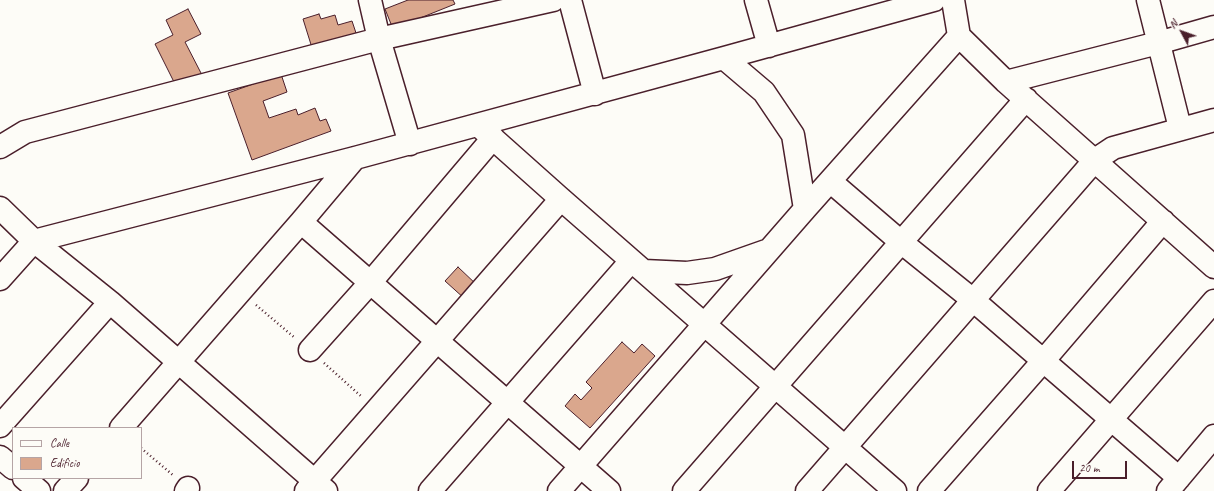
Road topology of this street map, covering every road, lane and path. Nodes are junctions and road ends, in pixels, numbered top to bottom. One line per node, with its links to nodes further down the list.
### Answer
1 (370, 0): 10 (street)
2 (553, 0): 10 (street)
3 (570, 0): 15 (street)
4 (756, 0): 12 (street)
5 (934, 0): 12 (street)
6 (952, 0): 9 (street)
7 (1148, 0): 11 (street)
8 (1214, 27): 11 (street)
9 (959, 36): 14 (street); 24 (street)
10 (379, 38): 20 (street); 21 (street)
11 (1158, 43): 14 (street); 18 (street)
12 (769, 46): 13 (street)
13 (724, 58): 15 (street); 27 (street)
14 (1006, 82): 16 (street)
15 (594, 94): 19 (street)
16 (1026, 99): 23 (street); 31 (street)
17 (1214, 120): 18 (street)
18 (1180, 128): 23 (street)
19 (486, 132): 20 (street); 25 (street); 36 (street)
20 (410, 144): 22 (street)
21 (0, 147)
22 (354, 158): 29 (street); 30 (street)
23 (1095, 160): 28 (street); 37 (street)
24 (830, 181): 27 (street); 31 (street)
25 (561, 199): 33 (street); 41 (street)
26 (0, 208): 30 (street)
27 (805, 209): 32 (street)
28 (1163, 221): 34 (street); 43 (street)
29 (301, 222): 36 (street); 44 (street)
30 (34, 241): 35 (street); 39 (street)
31 (901, 242): 37 (street); 45 (street)
32 (770, 249): 33 (street); 40 (street)
33 (637, 266): 40 (street); 46 (street)
34 (1214, 267)
35 (0, 279)
36 (370, 283): 41 (street); 42 (street)
37 (973, 300): 43 (street); 51 (street)
38 (1214, 301): 47 (street)
39 (110, 302): 44 (street); 48 (street)
40 (704, 324): 45 (street); 54 (street)
41 (437, 341): 46 (street); 59 (street)
42 (310, 350)
43 (1044, 360): 47 (street); 69 (street)
44 (178, 362): 49 (street); 59 (street)
45 (775, 386): 51 (street); 66 (street)
46 (508, 402): 54 (street); 63 (street)
47 (1111, 420): 58 (street); 70 (street)
48 (0, 426)
49 (122, 427)
50 (1214, 436): 58 (street)
51 (846, 447): 67 (street); 68 (street)
52 (142, 449): 60 (path)
53 (0, 456): 55 (street)
54 (581, 466): 64 (street); 65 (street)
55 (12, 467)
56 (25, 479): 61 (street)
57 (76, 479): 62 (street)
58 (1173, 485)
59 (316, 488)
60 (187, 490)
61 (39, 491)
62 (65, 491)
63 (430, 491)
64 (559, 491)
65 (609, 491)
66 (684, 491)
67 (807, 491)
68 (896, 491)
69 (930, 491)
70 (1049, 491)

